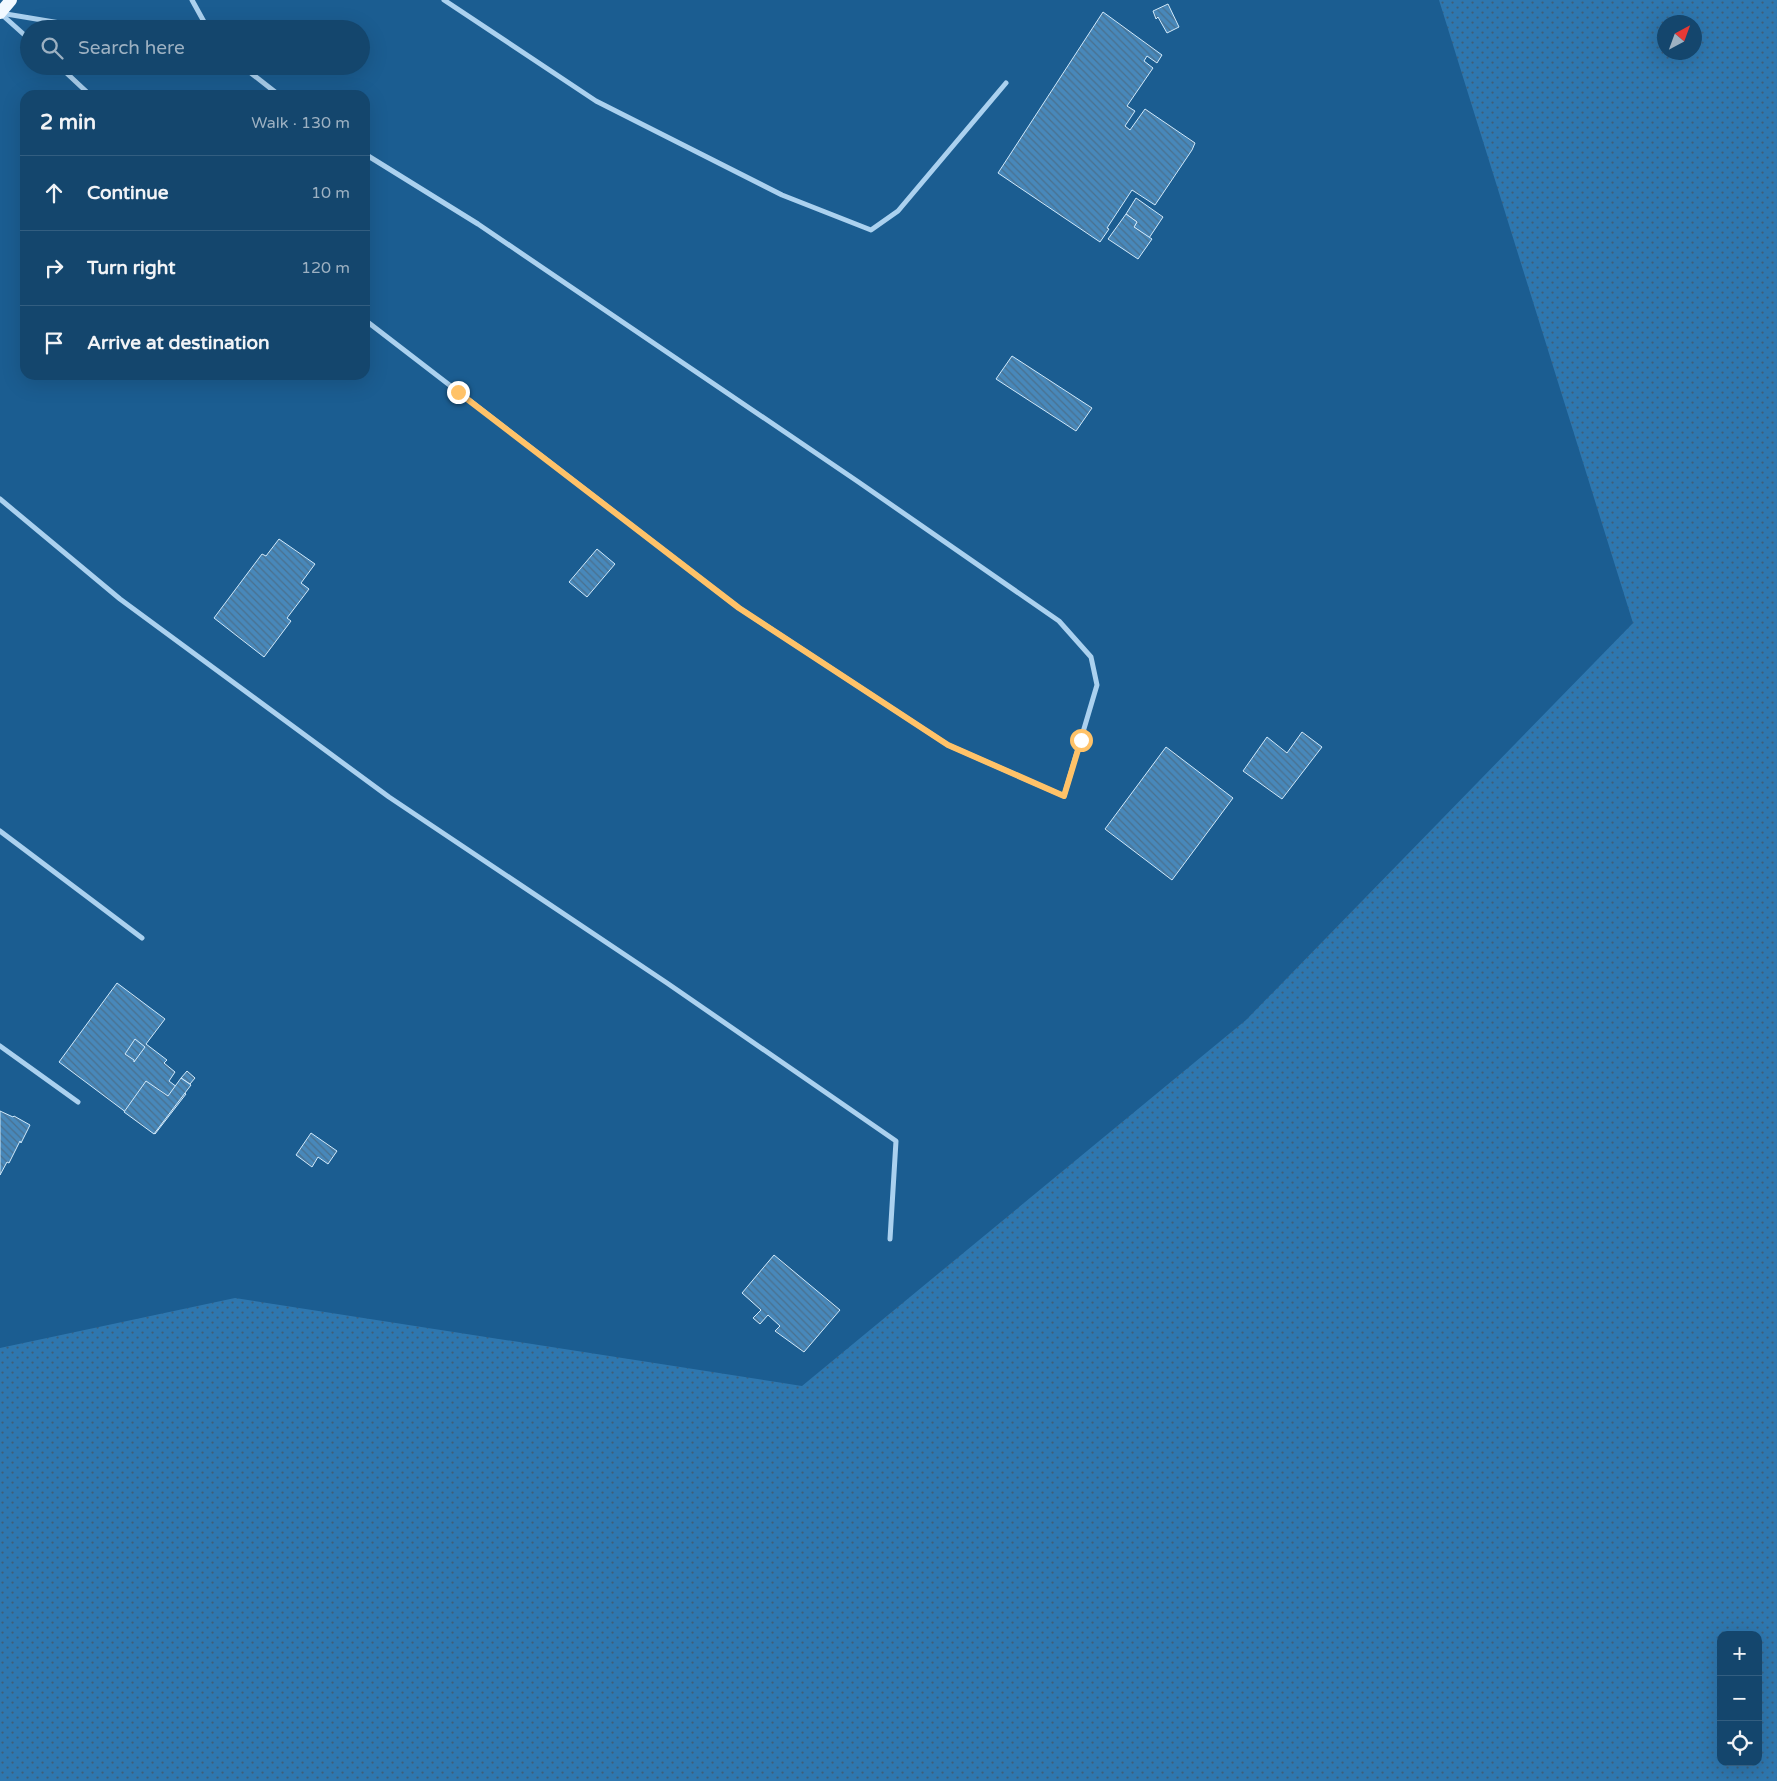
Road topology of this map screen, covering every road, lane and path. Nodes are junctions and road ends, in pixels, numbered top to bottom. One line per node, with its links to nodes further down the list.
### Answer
1 (11, 0): 4 (main road)
2 (192, 0): 6 (street)
3 (444, 0): 10 (street)
4 (0, 13)
5 (42, 20): 7 (street)
6 (203, 20)
7 (20, 31)
8 (69, 75): 11 (street)
9 (253, 75): 12 (street)
10 (1006, 83)
11 (85, 90)
12 (273, 90)
13 (370, 157): 14 (street)
14 (370, 324)
15 (0, 498): 20 (street)
16 (0, 831): 17 (street)
17 (142, 938)
18 (0, 1046): 19 (street)
19 (78, 1102)
20 (890, 1239)

